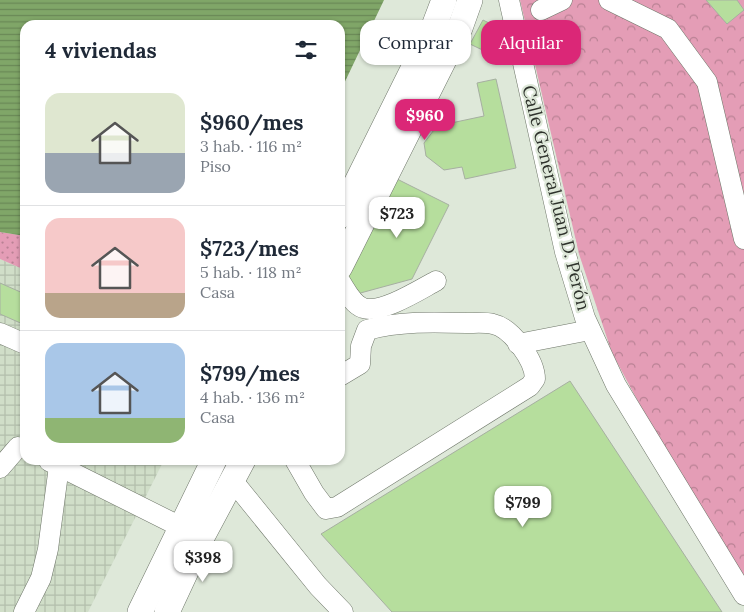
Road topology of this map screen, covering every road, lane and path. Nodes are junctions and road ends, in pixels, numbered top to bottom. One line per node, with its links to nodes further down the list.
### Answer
1 (444, 0): 7 (main road)
2 (470, 0): 7 (main road)
3 (509, 0): 13 (street, Calle General Juan D. Perón)
4 (562, 0): 6 (street)
5 (609, 0): 9 (street)
6 (541, 10)
7 (372, 179): 8 (main road)
8 (353, 208): 10 (main road)
9 (744, 239)
10 (345, 244)
11 (436, 281): 12 (street)
12 (345, 289)
13 (590, 330): 16 (street); 26 (street, Calle General Juan D. Perón)
14 (0, 333): 15 (street)
15 (20, 342)
16 (518, 344): 17 (street); 22 (street)
17 (345, 373)
18 (14, 446): 23 (street)
19 (52, 465): 28 (street)
20 (56, 465): 25 (street)
21 (212, 465): 25 (main road)
22 (298, 465)
23 (0, 468)
24 (238, 470): 25 (main road); 30 (street)
25 (192, 532): 27 (main road); 29 (main road)
26 (744, 594)
27 (172, 609)
28 (24, 612)
29 (140, 612)
30 (343, 612)

